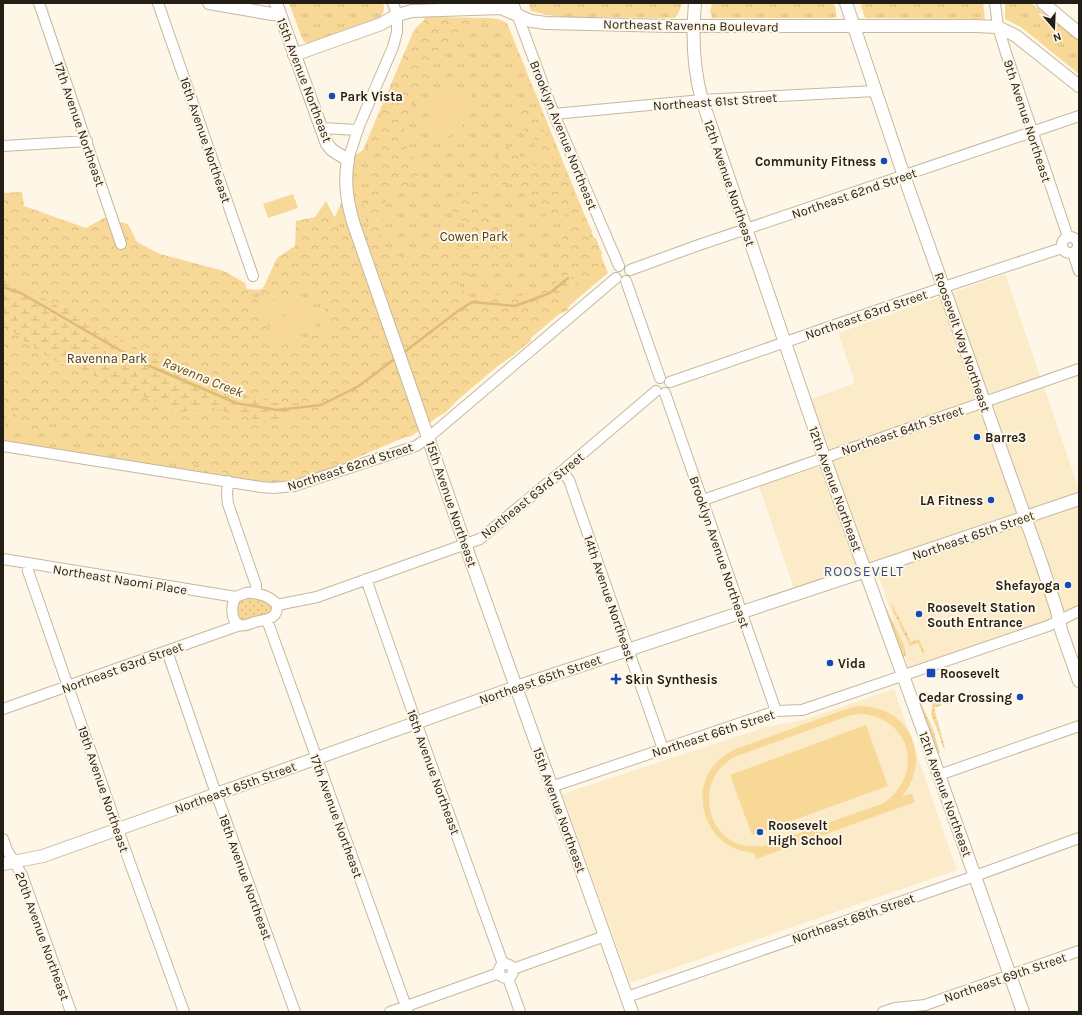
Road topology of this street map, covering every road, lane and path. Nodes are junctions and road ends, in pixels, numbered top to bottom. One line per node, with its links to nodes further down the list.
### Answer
1 (39, 3): 26 (street, 17th Avenue Northeast)
2 (158, 3): 39 (street, 16th Avenue Northeast)
3 (209, 3): 10 (main road)
4 (393, 3): 11 (street)
5 (513, 3): 12 (street, Brooklyn Avenue Northeast)
6 (846, 3): 14 (main road, Roosevelt Way Northeast)
7 (995, 3): 15 (street, 9th Avenue Northeast)
8 (1043, 3): 16 (main road)
9 (695, 4): 13 (main road, 12th Avenue Northeast)
10 (277, 8): 17 (main road, 15th Avenue Northeast)
11 (397, 15): 12 (main road, Northeast Ravenna Boulevard); 17 (main road, Northeast Ravenna Boulevard); 24 (street)
12 (517, 15): 13 (main road, Northeast Ravenna Boulevard); 21 (street, Brooklyn Avenue Northeast)
13 (693, 26): 14 (main road, Northeast Ravenna Boulevard); 20 (main road, 12th Avenue Northeast)
14 (854, 26): 15 (main road, Northeast Ravenna Boulevard); 19 (main road, Roosevelt Way Northeast)
15 (998, 27): 18 (main road, Northeast Ravenna Boulevard); 25 (street, 9th Avenue Northeast)
16 (1079, 33)
17 (294, 55): 23 (main road, 15th Avenue Northeast)
18 (1079, 86)
19 (875, 91): 20 (street, Northeast 61st Street); 29 (main road, Roosevelt Way Northeast)
20 (702, 100): 21 (street, Northeast 61st Street); 30 (main road, 12th Avenue Northeast)
21 (554, 114): 36 (street, Brooklyn Avenue Northeast)
22 (1079, 116): 25 (street, Northeast 62nd Street)
23 (321, 128): 24 (street); 28 (main road, 15th Avenue Northeast)
24 (358, 130): 28 (street)
25 (1032, 132): 29 (street, Northeast 62nd Street); 31 (street, 9th Avenue Northeast)
26 (87, 141): 27 (street); 33 (street, 17th Avenue Northeast)
27 (3, 146)
28 (348, 160): 48 (main road, 15th Avenue Northeast)
29 (904, 176): 30 (street, Northeast 62nd Street); 41 (main road, Roosevelt Way Northeast)
30 (746, 230): 37 (street, Northeast 62nd Street); 42 (main road, 12th Avenue Northeast)
31 (1068, 237): 32 (street); 34 (street)
32 (1078, 242): 35 (street)
33 (121, 244)
34 (1062, 248): 35 (street); 41 (street, Northeast 63rd Street)
35 (1073, 253): 38 (street)
36 (619, 266): 37 (street); 40 (street)
37 (630, 270): 40 (street)
38 (1079, 271)
39 (253, 276)
40 (621, 279): 44 (street); 48 (street, Northeast 62nd Street)
41 (943, 287): 42 (street, Northeast 63rd Street); 47 (main road, Roosevelt Way Northeast)
42 (785, 342): 45 (street, Northeast 63rd Street); 50 (main road, 12th Avenue Northeast)
43 (1079, 369): 47 (street, Northeast 64th Street)
44 (660, 378): 45 (street); 46 (street)
45 (670, 382): 46 (street)
46 (661, 392): 51 (street, Northeast 63rd Street); 54 (street, Brooklyn Avenue Northeast)
47 (984, 402): 50 (street, Northeast 64th Street); 55 (main road, Roosevelt Way Northeast)
48 (429, 437): 52 (street, Northeast 62nd Street); 56 (main road, 15th Avenue Northeast)
49 (3, 446): 52 (street, Northeast 62nd Street)
50 (824, 457): 54 (street, Northeast 64th Street); 59 (main road, 12th Avenue Northeast)
51 (562, 471): 56 (street, Northeast 63rd Street); 69 (street, 14th Avenue Northeast)
52 (228, 482): 61 (street)
53 (1079, 499): 55 (main road, Northeast 65th Street)
54 (703, 500): 65 (street, Brooklyn Avenue Northeast)
55 (1025, 517): 59 (main road, Northeast 65th Street); 67 (main road, Roosevelt Way Northeast)
56 (465, 544): 60 (street, Northeast 63rd Street); 74 (main road, 15th Avenue Northeast)
57 (3, 559): 58 (street, Northeast Naomi Place)
58 (29, 564): 62 (street, Northeast Naomi Place); 73 (street, 19th Avenue Northeast)
59 (866, 571): 65 (main road, Northeast 65th Street); 71 (main road, 12th Avenue Northeast)
60 (366, 580): 63 (street, Northeast 63rd Street); 77 (street, 16th Avenue Northeast)
61 (256, 593): 62 (street); 63 (street)
62 (236, 597): 68 (street)
63 (277, 605): 66 (street)
64 (1079, 611): 67 (street, Northeast 66th Street)
65 (741, 612): 69 (main road, Northeast 65th Street); 76 (street, Brooklyn Avenue Northeast)
66 (268, 620): 68 (street); 80 (street, 17th Avenue Northeast)
67 (1059, 620): 71 (street, Northeast 66th Street); 72 (main road, Roosevelt Way Northeast)
68 (240, 625): 70 (street, Northeast 63rd Street)
69 (628, 650): 74 (main road, Northeast 65th Street); 79 (street, 14th Avenue Northeast)
70 (167, 651): 73 (street, Northeast 63rd Street); 83 (street, 18th Avenue Northeast)
71 (903, 676): 76 (street, Northeast 66th Street); 81 (main road, 12th Avenue Northeast)
72 (1079, 681)
73 (68, 686): 75 (street, Northeast 63rd Street); 84 (street, 19th Avenue Northeast)
74 (516, 687): 77 (main road, Northeast 65th Street); 82 (main road, 15th Avenue Northeast)
75 (3, 709)
76 (776, 711): 79 (street, Northeast 66th Street)
77 (416, 722): 80 (main road, Northeast 65th Street); 91 (street, 16th Avenue Northeast)
78 (1079, 726): 81 (street)
79 (663, 749): 82 (street, Northeast 66th Street)
80 (316, 758): 83 (main road, Northeast 65th Street); 94 (street, 17th Avenue Northeast)
81 (939, 775): 88 (main road, 12th Avenue Northeast)
82 (551, 787): 89 (main road, 15th Avenue Northeast)
83 (216, 794): 84 (main road, Northeast 65th Street); 97 (street, 18th Avenue Northeast)
84 (118, 830): 87 (main road, Northeast 65th Street); 96 (street, 19th Avenue Northeast)
85 (1079, 838): 88 (street, Northeast 68th Street)
86 (3, 839): 87 (street, 20th Avenue Northeast)
87 (9, 863): 95 (street, 20th Avenue Northeast)
88 (975, 876): 92 (main road, 12th Avenue Northeast); 93 (street, Northeast 68th Street)
89 (605, 936): 91 (street); 93 (main road, 15th Avenue Northeast)
90 (1079, 951): 92 (street, Northeast 69th Street)
91 (506, 971): 94 (street); 99 (street, 16th Avenue Northeast)
92 (1010, 975): 101 (street, Northeast 69th Street); 102 (main road, 12th Avenue Northeast)
93 (627, 996): 100 (main road, 15th Avenue Northeast)
94 (407, 1009): 98 (street)
95 (71, 1012)
96 (184, 1012)
97 (295, 1012)
98 (390, 1012)
99 (520, 1012)
100 (632, 1012)
101 (883, 1012)
102 (1023, 1012)

